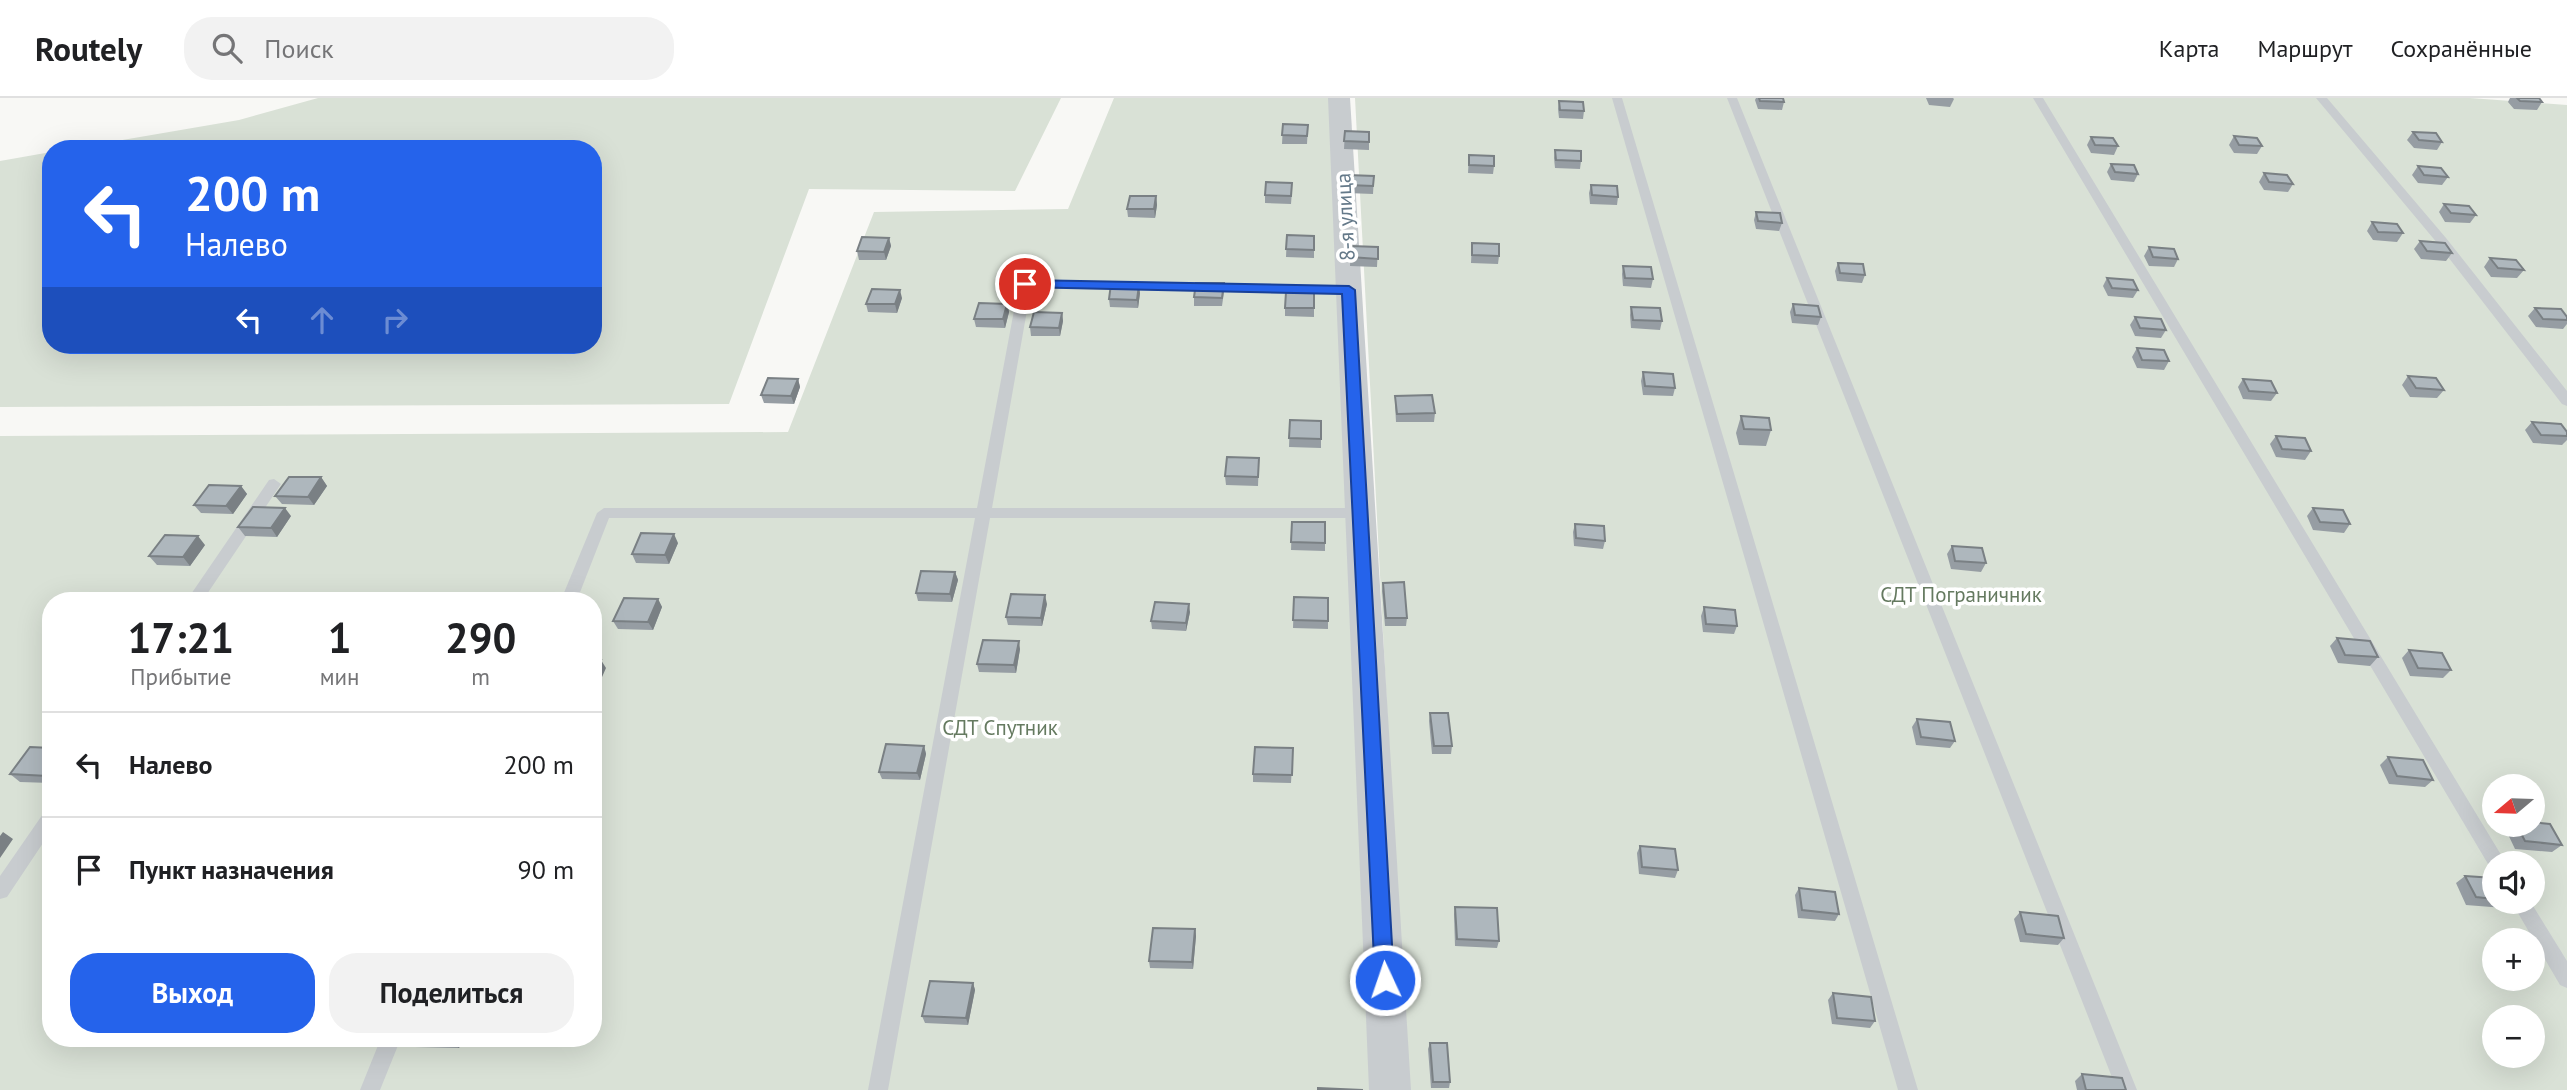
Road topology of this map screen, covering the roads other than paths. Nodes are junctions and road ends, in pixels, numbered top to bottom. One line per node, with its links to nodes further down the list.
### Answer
1 (1339, 98): 6 (street, 8-я улица)
2 (1617, 98): 22 (lane)
3 (1732, 98): 23 (lane)
4 (2038, 98): 14 (lane)
5 (2321, 98): 7 (lane)
6 (1349, 290): 9 (lane); 10 (street, 8-я улица)
7 (2567, 401)
8 (274, 484): 11 (lane)
9 (983, 513): 10 (lane); 12 (lane); 20 (lane)
10 (1360, 513): 21 (street, 8-я улица)
11 (200, 592)
12 (572, 592)
13 (42, 829): 15 (lane)
14 (2490, 851)
15 (0, 891)
16 (2528, 914): 17 (lane)
17 (2567, 979)
18 (387, 1047): 19 (lane)
19 (370, 1090)
20 (878, 1090)
21 (1390, 1090)
22 (1908, 1090)
23 (2127, 1090)

